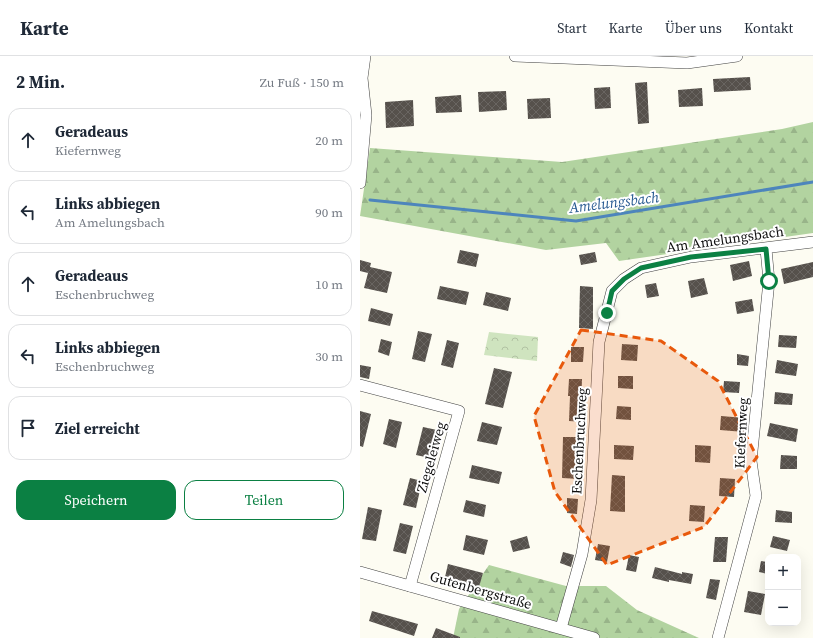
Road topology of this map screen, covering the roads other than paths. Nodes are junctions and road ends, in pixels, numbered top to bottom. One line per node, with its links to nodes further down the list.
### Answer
1 (365, 56): 4 (street)
2 (515, 56): 3 (street)
3 (737, 56)
4 (360, 183)
5 (813, 242): 6 (street, Am Amelungsbach)
6 (766, 249): 7 (street, Am Amelungsbach); 13 (street, Kiefernweg)
7 (641, 268): 11 (street, Eschenbruchweg)
8 (360, 385): 10 (street, Ziegeleiweg)
9 (360, 572): 10 (street, Gutenbergstraße)
10 (410, 586): 11 (street, Gutenbergstraße)
11 (561, 628): 12 (street, Gutenbergstraße)
12 (594, 638)
13 (718, 638)

